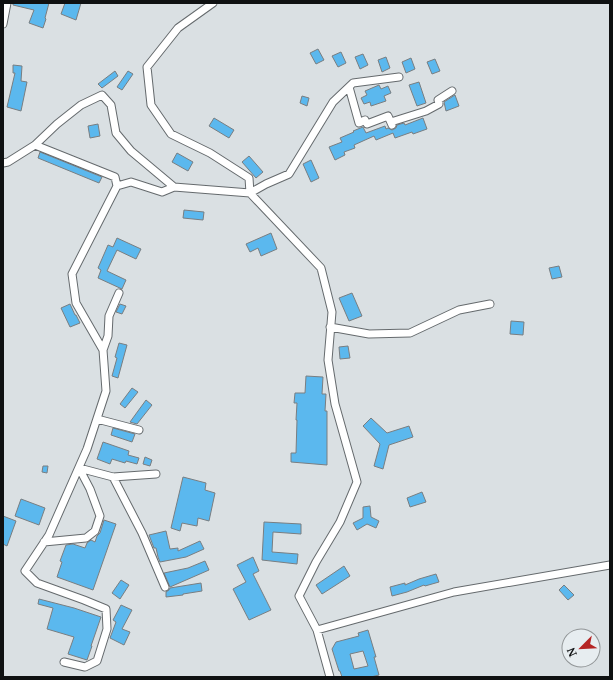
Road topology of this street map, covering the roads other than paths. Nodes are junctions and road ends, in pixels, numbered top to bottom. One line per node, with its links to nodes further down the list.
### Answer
1 (7, 3): 3 (street)
2 (213, 3): 11 (street)
3 (3, 24)
4 (399, 77): 5 (street)
5 (349, 87): 6 (street); 11 (street)
6 (452, 91)
7 (34, 145): 8 (street); 9 (street); 10 (street)
8 (3, 163)
9 (117, 186): 10 (street); 15 (street)
10 (174, 187): 11 (street)
11 (250, 193): 14 (street)
12 (119, 293): 15 (street)
13 (490, 304): 14 (street)
14 (330, 327): 24 (street)
15 (103, 350): 16 (street)
16 (97, 419): 17 (street); 18 (street)
17 (139, 430)
18 (79, 468): 20 (street); 21 (street); 21 (street)
19 (156, 474): 20 (street)
20 (113, 477): 23 (street)
21 (44, 542): 25 (street)
22 (610, 565): 24 (street)
23 (165, 587)
24 (317, 630): 26 (street)
25 (64, 662)
26 (330, 677)

